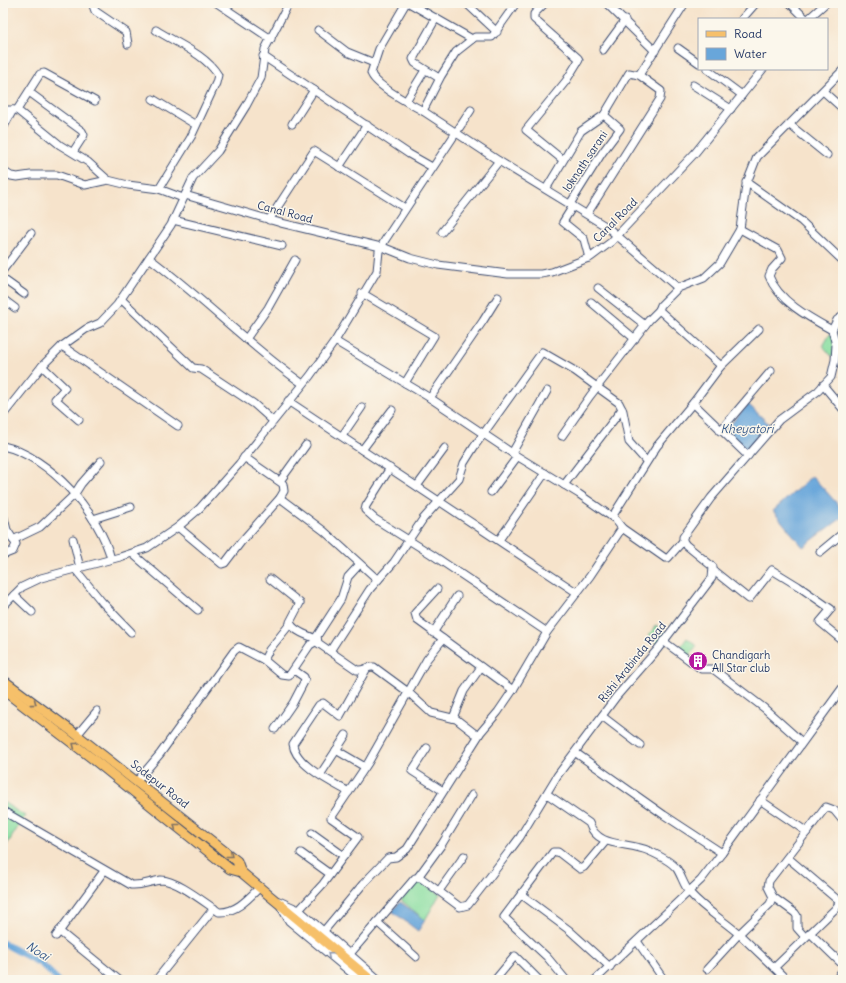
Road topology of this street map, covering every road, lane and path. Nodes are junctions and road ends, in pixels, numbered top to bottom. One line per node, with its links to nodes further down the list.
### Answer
1 (92, 3): 23 (street)
2 (217, 3): 21 (street)
3 (289, 3): 21 (street)
4 (408, 3): 13 (street); 29 (street)
5 (466, 3): 20 (street)
6 (545, 3): 59 (street)
7 (606, 3): 17 (street)
8 (685, 3): 26 (street)
9 (756, 3): 14 (street)
10 (790, 3): 15 (street)
11 (822, 4): 16 (street)
12 (514, 6): 20 (street)
13 (436, 18): 22 (street); 30 (street)
14 (743, 18)
15 (806, 18)
16 (808, 18)
17 (625, 20): 25 (street); 26 (street)
18 (156, 30): 52 (street)
19 (318, 30): 29 (street)
20 (496, 32): 22 (street)
21 (271, 39): 27 (street)
22 (472, 40): 35 (street)
23 (128, 44)
24 (678, 48): 28 (street)
25 (603, 50)
26 (655, 51): 34 (street)
27 (263, 56): 37 (street); 68 (street)
28 (698, 62)
29 (374, 63): 43 (street)
30 (426, 70): 35 (street); 43 (street)
31 (708, 70): 40 (street)
32 (761, 70): 40 (street, Canal Road)
33 (843, 70): 38 (street)
34 (639, 75): 50 (street, loknath sarani); 71 (street)
35 (440, 78): 49 (street)
36 (693, 85): 44 (street)
37 (314, 90): 51 (street); 53 (street)
38 (823, 91): 45 (street); 54 (street)
39 (29, 92): 42 (street); 47 (street); 57 (street)
40 (742, 95): 44 (street, Canal Road)
41 (153, 99): 52 (street)
42 (95, 101)
43 (406, 101): 49 (street)
44 (730, 109): 77 (street, Canal Road)
45 (843, 109)
46 (3, 110): 47 (street)
47 (15, 110): 55 (street); 57 (street)
48 (471, 110): 56 (street)
49 (423, 111): 56 (street)
50 (604, 115): 59 (street, loknath sarani); 69 (street, loknath sarani)
51 (292, 124)
52 (196, 125): 66 (street)
53 (367, 125): 61 (street); 62 (street)
54 (790, 125): 58 (street); 65 (street)
55 (3, 128)
56 (456, 133): 60 (street); 62 (street)
57 (73, 152): 64 (street)
58 (827, 155)
59 (563, 160): 67 (street, loknath sarani)
60 (499, 161): 67 (street); 75 (street)
61 (339, 167): 70 (street); 73 (street)
62 (432, 167): 70 (street)
63 (3, 171): 64 (street)
64 (108, 180): 66 (street, Canal Road)
65 (746, 182): 74 (street); 83 (street)
66 (159, 189): 68 (street, Canal Road)
67 (546, 189): 69 (street)
68 (184, 196): 72 (street); 73 (street, Canal Road)
69 (571, 205): 71 (street); 81 (street)
70 (405, 208): 79 (street)
71 (587, 214): 77 (street)
72 (174, 217): 78 (street); 80 (street)
73 (269, 220): 79 (street, Canal Road)
74 (740, 229): 87 (street); 99 (street)
75 (442, 232)
76 (31, 233): 84 (street)
77 (619, 236): 81 (street, Canal Road); 87 (street)
78 (282, 246)
79 (381, 248): 81 (street, Canal Road); 88 (street)
80 (150, 258): 92 (street); 100 (street)
81 (589, 258)
82 (294, 260): 100 (street)
83 (843, 261)
84 (3, 270)
85 (3, 279): 89 (street)
86 (598, 288): 97 (street)
87 (678, 288): 95 (street)
88 (362, 292): 102 (street); 107 (street)
89 (24, 294)
90 (498, 297): 112 (street)
91 (3, 299): 94 (street)
92 (121, 299): 103 (street); 121 (street)
93 (591, 302): 101 (street)
94 (15, 308)
95 (659, 310): 97 (street); 105 (street)
96 (843, 316): 99 (street)
97 (645, 325): 101 (street)
98 (758, 329): 105 (street)
99 (832, 330): 109 (street)
100 (246, 339): 108 (street)
101 (635, 339): 110 (street)
102 (334, 341): 107 (street); 108 (street)
103 (62, 346): 104 (street); 122 (street)
104 (42, 366): 119 (street); 120 (street)
105 (720, 367): 114 (street)
106 (771, 371): 123 (street)
107 (405, 383): 112 (street)
108 (303, 384): 113 (street)
109 (823, 385): 117 (street); 132 (street)
110 (597, 387): 116 (street); 124 (street); 126 (street)
111 (547, 391): 131 (street)
112 (430, 398): 124 (street)
113 (288, 401): 121 (street); 125 (street)
114 (693, 403): 123 (street); 135 (street)
115 (362, 407): 125 (street)
116 (622, 409): 135 (street); 139 (street)
117 (843, 409)
118 (392, 410): 130 (street)
119 (3, 415)
120 (79, 420)
121 (273, 421): 133 (street)
122 (178, 426)
123 (720, 431): 132 (street)
124 (485, 434): 131 (street); 144 (street)
125 (342, 436): 130 (street)
126 (562, 436)
127 (306, 445): 138 (street)
128 (3, 446): 142 (street)
129 (445, 448): 140 (street)
130 (362, 450): 136 (street)
131 (514, 455): 137 (street); 141 (street)
132 (748, 456): 156 (street)
133 (244, 457): 138 (street); 149 (street)
134 (101, 461): 142 (street)
135 (646, 461): 147 (street)
136 (390, 468): 140 (street); 154 (street)
137 (545, 473): 139 (street); 155 (street)
138 (280, 481): 143 (street)
139 (564, 485): 147 (street)
140 (417, 486): 144 (street)
141 (491, 492)
142 (74, 495): 148 (street); 153 (street)
143 (280, 498): 149 (street); 161 (street)
144 (439, 500): 154 (street); 155 (street)
145 (131, 507): 148 (street)
146 (3, 514): 153 (street)
147 (612, 516): 150 (street)
148 (93, 519): 160 (street)
149 (178, 527): 158 (street)
150 (622, 528): 156 (street); 167 (street)
151 (843, 533): 157 (street)
152 (73, 539): 162 (street)
153 (13, 540): 159 (street)
154 (408, 540): 165 (street); 175 (street)
155 (500, 540): 167 (street)
156 (683, 541): 163 (street)
157 (820, 552)
158 (133, 554): 160 (street); 171 (street)
159 (3, 555)
160 (111, 559): 162 (street)
161 (359, 565): 165 (street); 178 (street)
162 (78, 569): 168 (street); 174 (street)
163 (714, 571): 179 (street, Rishi Arabinda Road); 180 (street)
164 (270, 579): 173 (street)
165 (378, 580): 181 (street)
166 (437, 589): 176 (street)
167 (576, 592): 175 (street)
168 (14, 595): 170 (street); 172 (street)
169 (457, 596): 176 (street)
170 (3, 606)
171 (198, 610)
172 (32, 612)
173 (290, 624): 178 (street); 182 (street)
174 (131, 632)
175 (547, 632): 189 (street)
176 (432, 633): 177 (street)
177 (443, 639): 183 (street); 190 (street)
178 (317, 640): 181 (street); 185 (street)
179 (663, 641): 192 (street, Rishi Arabinda Road); 198 (street)
180 (843, 641)
181 (330, 651): 184 (street)
182 (264, 660): 185 (street); 205 (street)
183 (481, 667): 189 (street); 193 (street)
184 (367, 668): 190 (street); 204 (street)
185 (294, 670): 194 (street)
186 (3, 680): 195 (main road, Sodepur Road, one-way to 195)
187 (843, 687): 198 (street)
188 (3, 690): 222 (main road, one-way to 188)
189 (513, 690): 197 (street)
190 (408, 692): 193 (street); 203 (street)
191 (96, 711): 195 (street)
192 (602, 716): 199 (street); 202 (street, Rishi Arabinda Road)
193 (453, 718): 197 (street)
194 (275, 729)
195 (77, 735): 205 (main road, Sodepur Road)
196 (346, 735): 201 (street)
197 (478, 736): 206 (street)
198 (802, 742): 210 (street)
199 (640, 745)
200 (427, 748): 206 (street)
201 (336, 750): 203 (street); 204 (street)
202 (576, 753): 208 (street, Rishi Arabinda Road); 217 (street)
203 (365, 767): 207 (street)
204 (320, 775): 207 (street)
205 (137, 781): 222 (main road, Sodepur Road, one-way to 222)
206 (443, 791): 235 (street)
207 (348, 792): 218 (street)
208 (547, 794): 215 (street); 226 (street, Rishi Arabinda Road)
209 (472, 795): 224 (street)
210 (760, 800): 213 (street); 217 (street)
211 (3, 811): 221 (street)
212 (843, 821): 213 (street)
213 (807, 832): 220 (street)
214 (312, 833): 218 (street)
215 (605, 842): 227 (street); 228 (street)
216 (301, 853): 223 (street)
217 (722, 853): 227 (street)
218 (344, 856): 223 (street)
219 (464, 856): 226 (street)
220 (788, 858): 229 (street); 231 (street)
221 (104, 871): 232 (street); 245 (street)
222 (241, 872): 225 (main road, Sodepur Road)
223 (330, 874): 233 (street)
224 (418, 877): 226 (street, Rishi Arabinda Road); 234 (street)
225 (260, 887): 230 (main road, Sodepur Road); 232 (street)
226 (439, 891)
227 (688, 891): 236 (street); 238 (street)
228 (522, 895): 242 (street); 252 (street)
229 (773, 897): 236 (street); 237 (street)
230 (275, 900): 233 (main road, Sodepur Road); 247 (street, one-way to 230)
231 (841, 900): 237 (street)
232 (214, 908): 246 (street)
233 (297, 913): 235 (street); 248 (main road, Sodepur Road)
234 (377, 922): 239 (street); 240 (street)
235 (323, 932): 239 (street)
236 (739, 934): 243 (street); 244 (street)
237 (808, 935): 241 (street); 243 (street)
238 (637, 941): 242 (street); 254 (street)
239 (349, 955): 249 (street)
240 (416, 957)
241 (843, 965)
242 (610, 967): 253 (street)
243 (775, 967): 255 (street)
244 (707, 969)
245 (119, 980)
246 (158, 980)
247 (360, 980)
248 (371, 980)
249 (379, 980)
250 (495, 980): 251 (street)
251 (539, 980)
252 (566, 980)
253 (595, 980)
254 (664, 980)
255 (787, 980)

